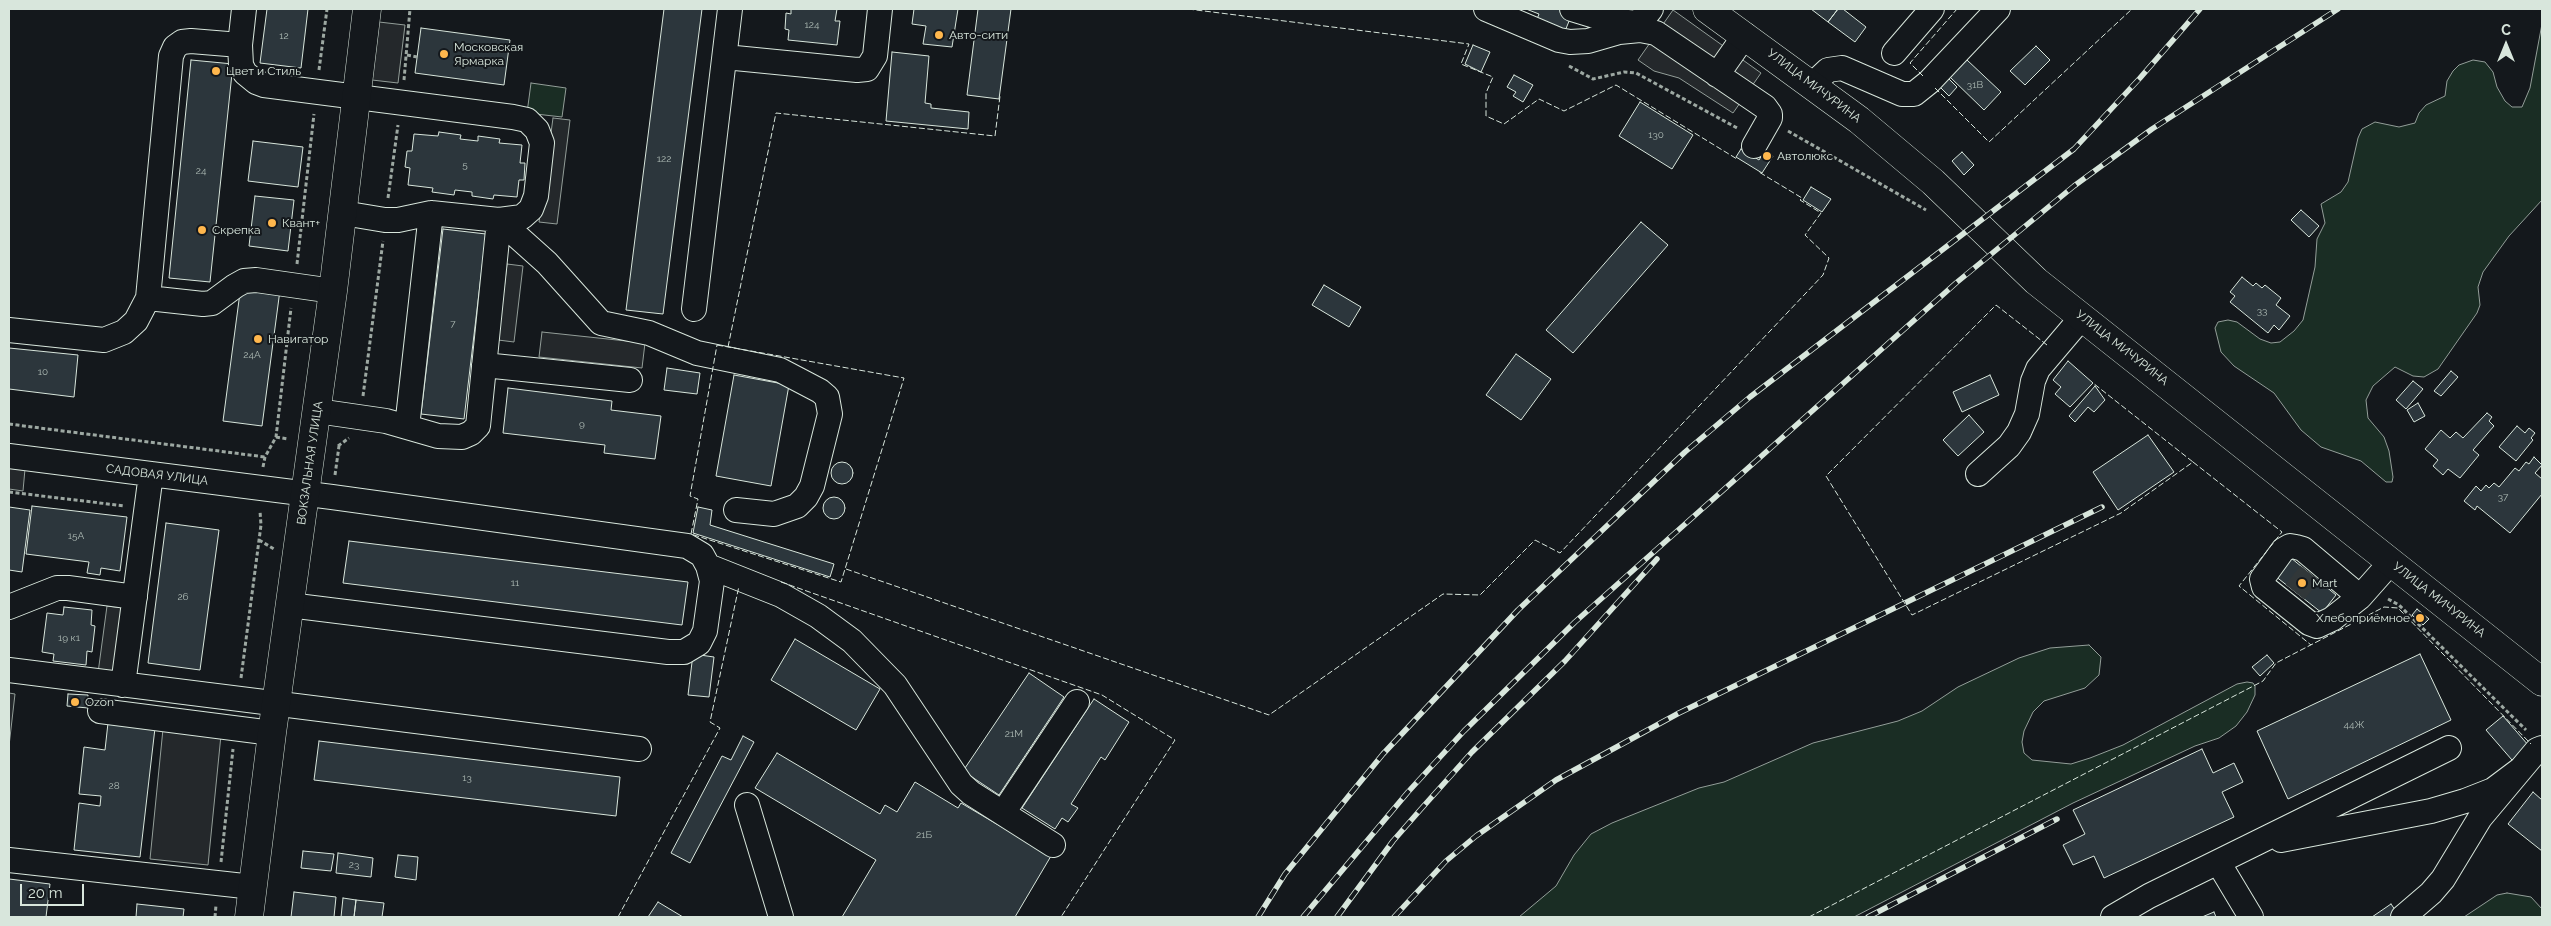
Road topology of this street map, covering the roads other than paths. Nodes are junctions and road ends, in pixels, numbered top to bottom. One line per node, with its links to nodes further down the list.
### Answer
1 (244, 9): 13 (street)
2 (367, 9): 18 (main road, ВОКЗАЛЬНАЯ УЛИЦА)
3 (730, 9): 15 (street)
4 (880, 9): 15 (street)
5 (1486, 9): 10 (street)
6 (1572, 9): 11 (street)
7 (1707, 9): 12 (main road, УЛИЦА МИЧУРИНА)
8 (1932, 9): 14 (street)
9 (1998, 9): 17 (street)
10 (1522, 16): 11 (street)
11 (1643, 21): 16 (street)
12 (1745, 35): 16 (street); 17 (main road, УЛИЦА МИЧУРИНА)
13 (240, 45): 18 (street); 24 (street)
14 (1894, 53)
15 (725, 57): 25 (street)
16 (1717, 75): 19 (street)
17 (1812, 85): 26 (main road, УЛИЦА МИЧУРИНА)
18 (357, 97): 21 (main road, ВОКЗАЛЬНАЯ УЛИЦА); 22 (street)
19 (1760, 136)
20 (431, 213): 21 (street); 22 (street); 31 (street)
21 (343, 214): 23 (main road, ВОКЗАЛЬНАЯ УЛИЦА)
22 (499, 220): 28 (street); 36 (street)
23 (333, 291): 24 (street); 30 (main road, ВОКЗАЛЬНАЯ УЛИЦА)
24 (148, 298): 27 (street)
25 (694, 309)
26 (2082, 317): 34 (street); 37 (main road, УЛИЦА МИЧУРИНА)
27 (9, 330)
28 (484, 365): 29 (street); 31 (street)
29 (630, 380)
30 (317, 411): 31 (street); 35 (main road, ВОКЗАЛЬНАЯ УЛИЦА)
31 (407, 427)
32 (9, 456): 33 (street, САДОВАЯ УЛИЦА)
33 (151, 474): 35 (street, САДОВАЯ УЛИЦА); 40 (street)
34 (1978, 474)
35 (306, 494): 38 (street, САДОВАЯ УЛИЦА); 41 (main road, ВОКЗАЛЬНАЯ УЛИЦА)
36 (736, 510)
37 (2391, 562): 39 (street); 44 (main road, УЛИЦА МИЧУРИНА)
38 (708, 566): 41 (street); 55 (street)
39 (2366, 591): 39 (street)
40 (134, 597): 42 (street); 45 (street)
41 (289, 604): 47 (main road, ВОКЗАЛЬНАЯ УЛИЦА)
42 (9, 607)
43 (9, 670): 45 (street)
44 (2542, 682)
45 (123, 685): 47 (street)
46 (1076, 702): 55 (street)
47 (276, 703): 49 (main road, ВОКЗАЛЬНАЯ УЛИЦА); 52 (street)
48 (100, 711): 49 (street)
49 (272, 733): 60 (main road, ВОКЗАЛЬНАЯ УЛИЦА)
50 (2535, 740): 53 (street)
51 (2449, 748): 57 (street)
52 (639, 749)
53 (2521, 769): 57 (street); 65 (street)
54 (747, 804): 62 (street)
55 (1003, 814): 56 (street)
56 (1053, 844)
57 (2253, 845): 59 (street)
58 (9, 860): 60 (street)
59 (2218, 862): 63 (street); 64 (street)
60 (253, 887): 61 (main road, ВОКЗАЛЬНАЯ УЛИЦА)
61 (249, 917)
62 (781, 917)
63 (2113, 917)
64 (2252, 917)
65 (2403, 917)

